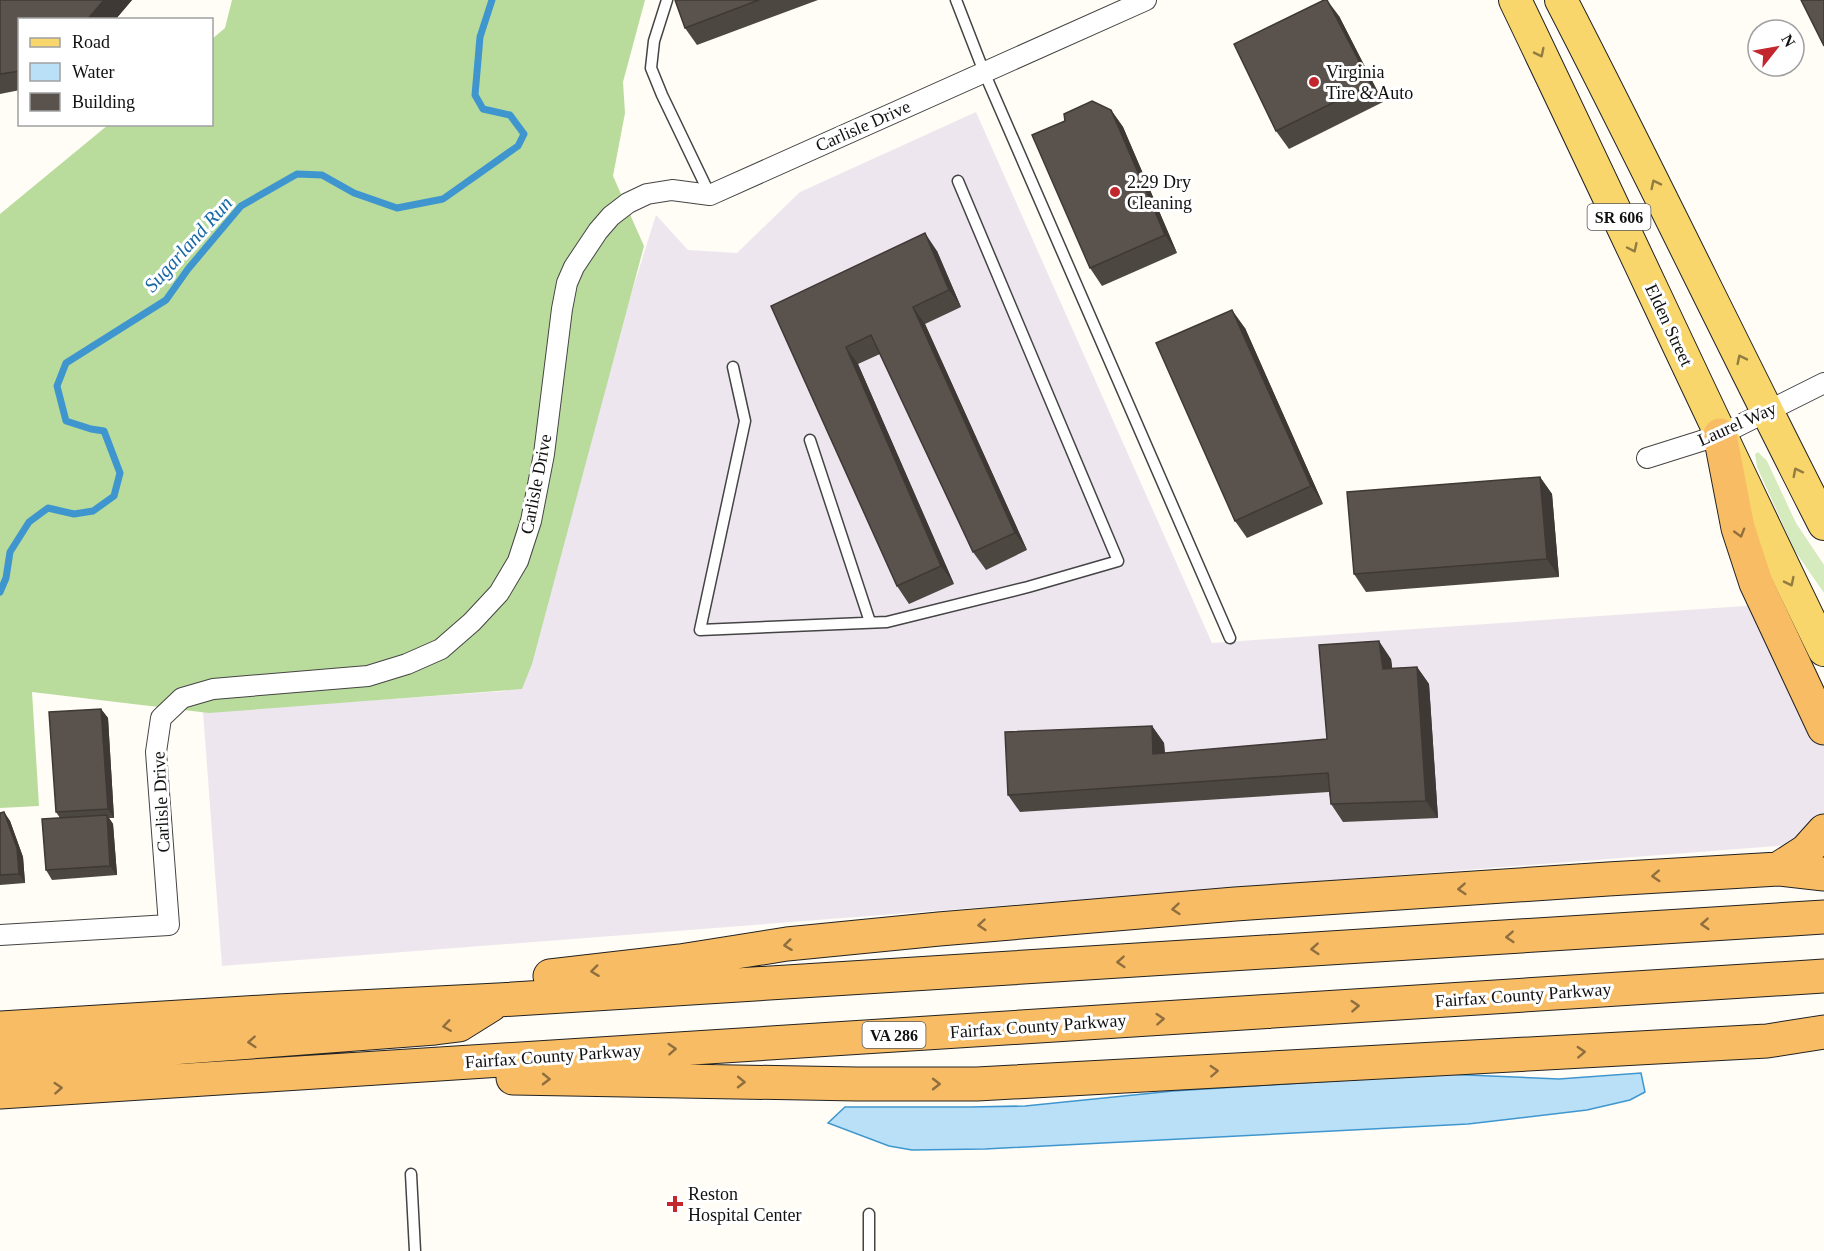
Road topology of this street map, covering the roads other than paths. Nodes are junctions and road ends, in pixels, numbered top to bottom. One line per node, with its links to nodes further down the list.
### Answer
1 (668, 0): 8 (lane)
2 (956, 0): 6 (lane)
3 (1515, 0): 12 (main road, Elden Street / SR 606, one-way to 12)
4 (1561, 0): 11 (main road, SR 606, one-way to 4)
5 (1140, 1): 6 (street, Carlisle Drive)
6 (984, 72): 8 (street, Carlisle Drive); 17 (lane)
7 (958, 181): 16 (lane)
8 (710, 195): 24 (street, Carlisle Drive)
9 (734, 367): 16 (lane)
10 (1824, 383): 11 (street, Laurel Way)
11 (1767, 412): 12 (street, Laurel Way); 15 (main road, SR 606, one-way to 11)
12 (1720, 435): 14 (street, Laurel Way); 18 (main road, Elden Street / SR 606, one-way to 18); 19 (highway, one-way to 19)
13 (810, 440): 16 (lane)
14 (1647, 458)
15 (1824, 524)
16 (870, 622)
17 (1230, 638)
18 (1824, 650)
19 (1824, 728)
20 (1824, 831): 21 (highway)
21 (1778, 869): 22 (highway); 27 (highway, one-way to 27)
22 (1824, 874)
23 (1824, 917): 26 (highway, one-way to 26)
24 (0, 935)
25 (1824, 976): 33 (highway, Fairfax County Parkway / VA 286, one-way to 25)
26 (498, 1000): 27 (highway); 32 (highway, one-way to 32)
27 (278, 1011): 28 (highway)
28 (0, 1028)
29 (1824, 1032): 30 (highway)
30 (1767, 1041): 31 (highway); 33 (highway, one-way to 30)
31 (1824, 1044)
32 (0, 1061)
33 (278, 1074): 34 (highway, Fairfax County Parkway / VA 286, one-way to 33)
34 (0, 1092)
35 (411, 1174): 37 (lane)
36 (869, 1214): 38 (lane)
37 (415, 1251)
38 (869, 1251)

